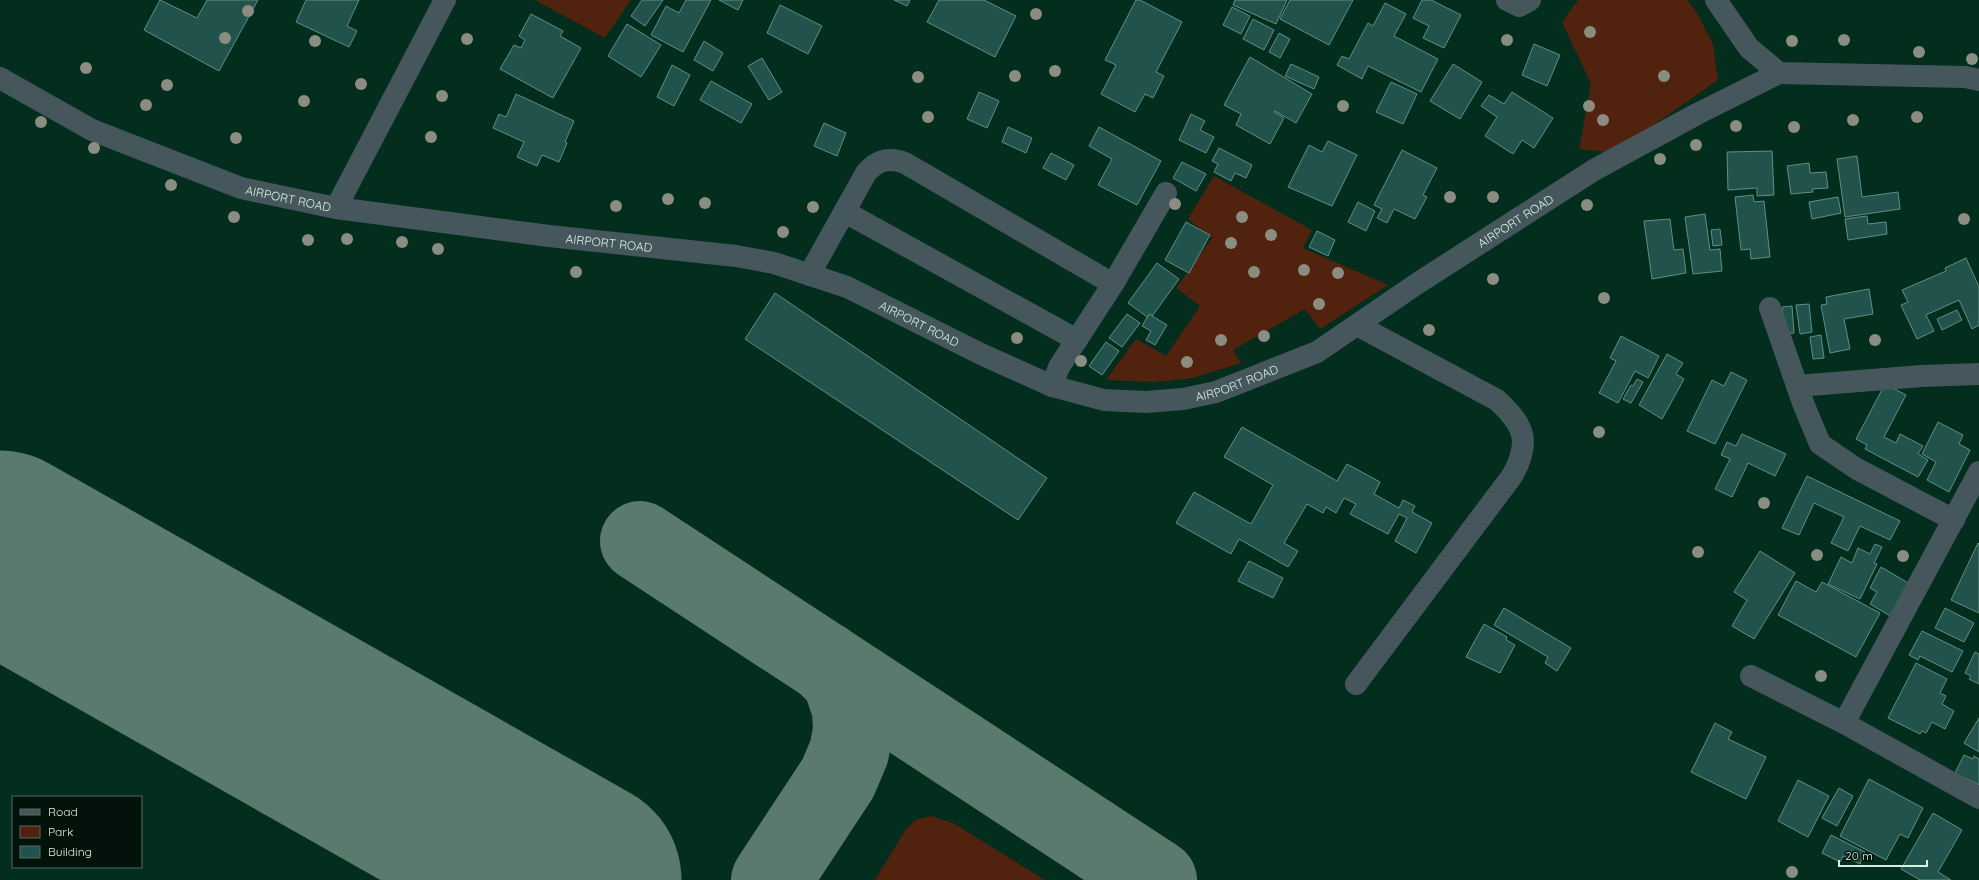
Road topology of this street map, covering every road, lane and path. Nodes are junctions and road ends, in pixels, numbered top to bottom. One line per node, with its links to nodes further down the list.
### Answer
1 (445, 0): 9 (street)
2 (1507, 0): 3 (street)
3 (1530, 0)
4 (1716, 0): 5 (street)
5 (1779, 73): 7 (street); 14 (street, AIRPORT ROAD)
6 (0, 78): 9 (street, AIRPORT ROAD)
7 (1979, 80)
8 (1166, 193): 12 (street)
9 (336, 208): 11 (street, AIRPORT ROAD)
10 (845, 212): 11 (street); 12 (street); 15 (street)
11 (810, 274): 17 (street, AIRPORT ROAD)
12 (1113, 284): 15 (street)
13 (1770, 308): 18 (street)
14 (1357, 325): 17 (street, AIRPORT ROAD); 22 (street)
15 (1077, 340): 17 (street)
16 (1979, 374): 18 (street)
17 (1052, 386)
18 (1797, 386): 20 (street)
19 (1977, 484): 20 (street)
20 (1954, 520): 23 (street)
21 (1751, 676): 23 (street)
22 (1356, 684)
23 (1844, 723): 24 (street)
24 (1979, 798)

